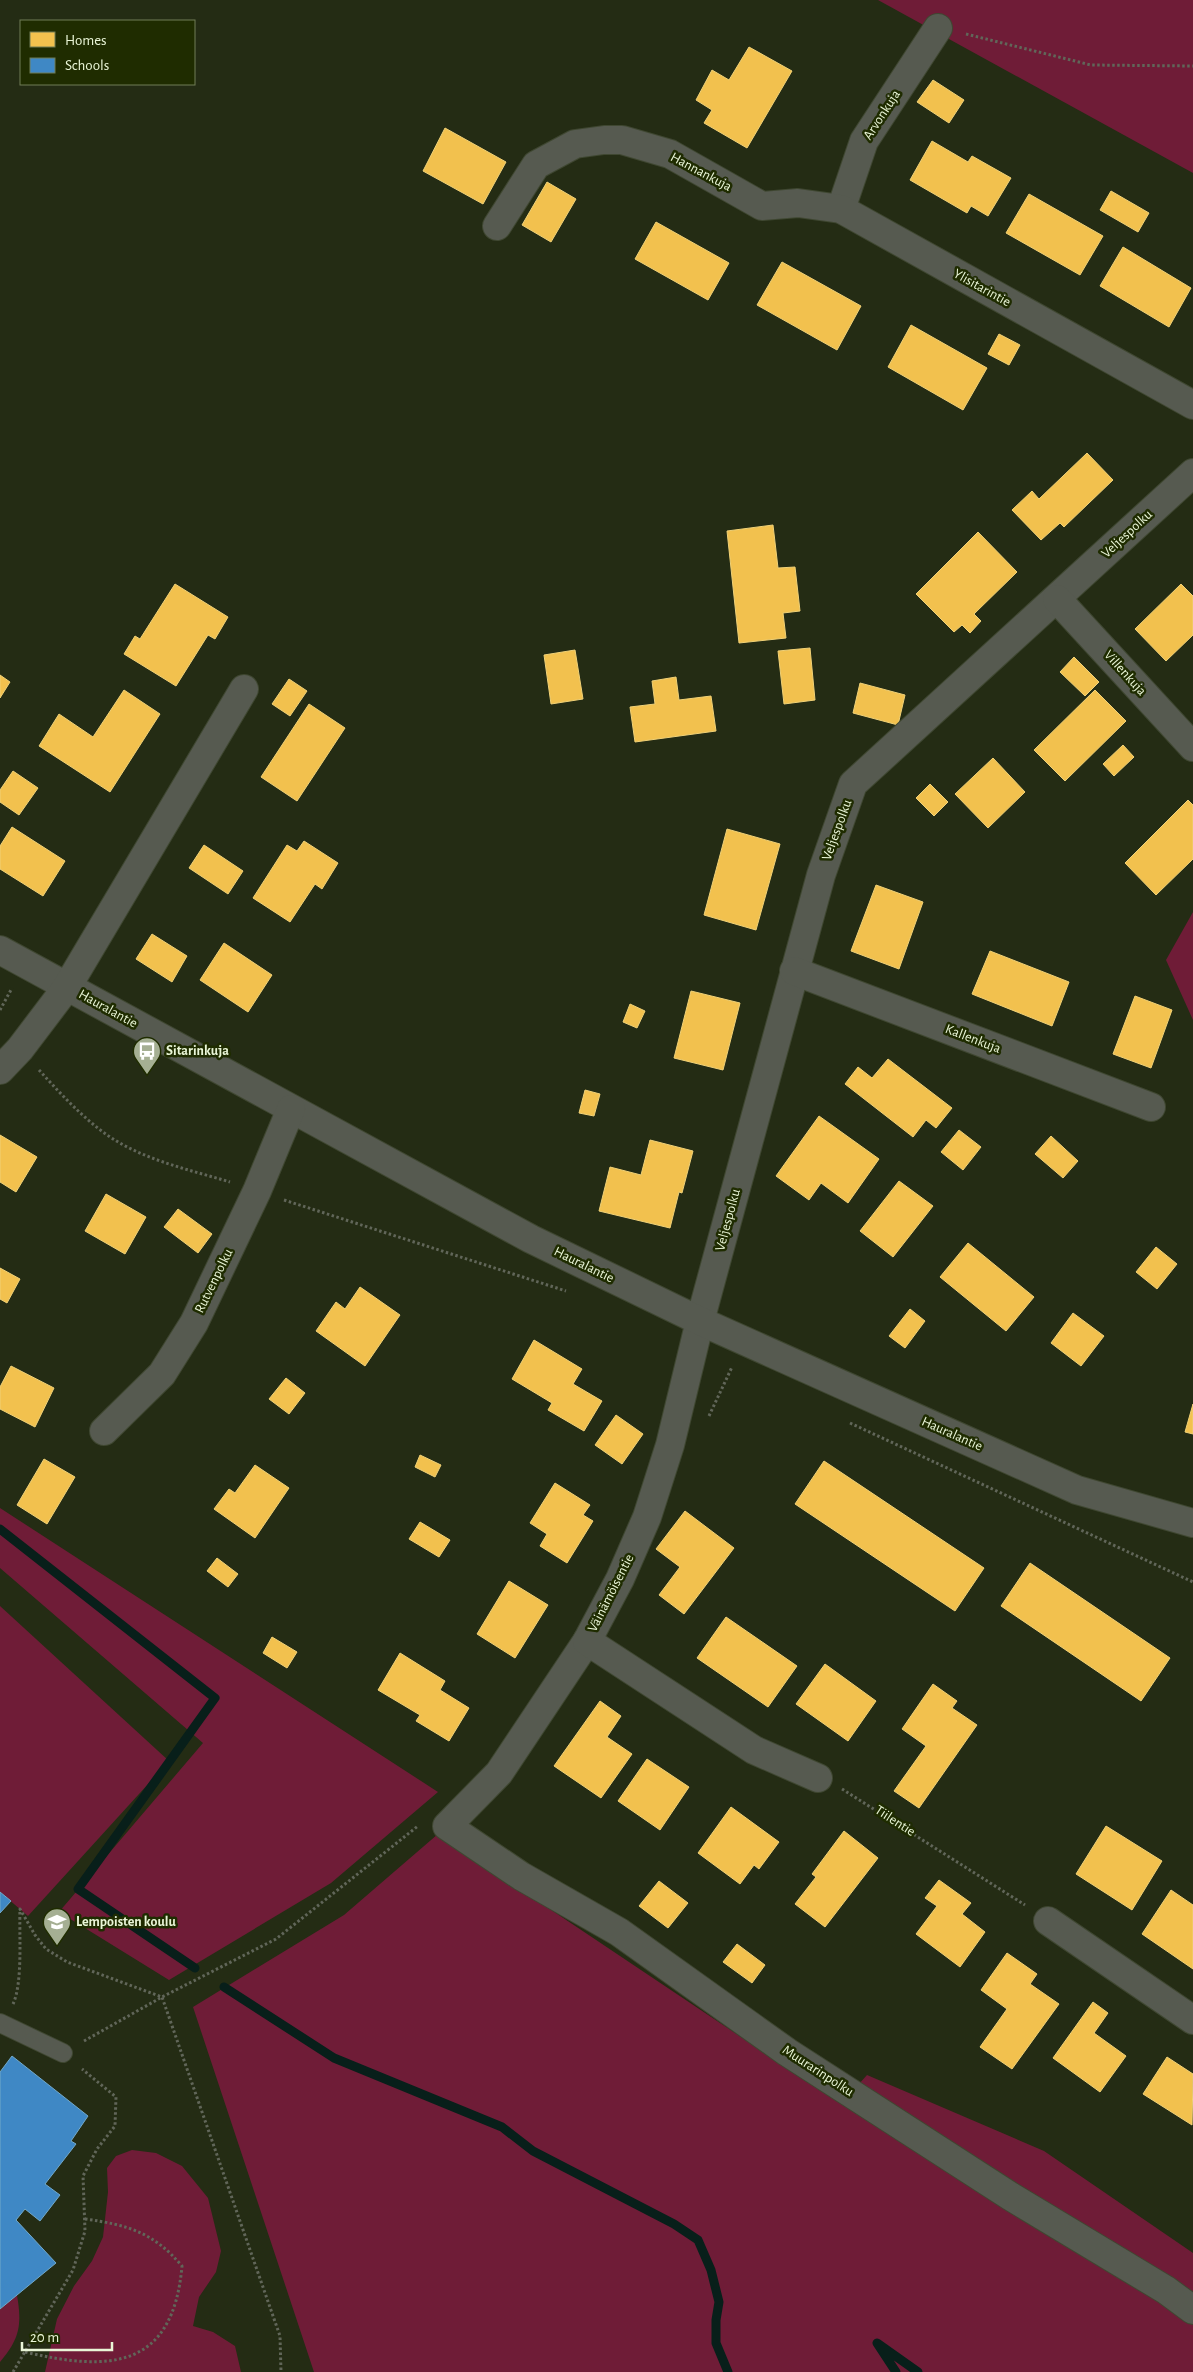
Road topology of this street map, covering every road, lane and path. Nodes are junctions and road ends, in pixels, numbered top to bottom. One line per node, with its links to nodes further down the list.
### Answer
1 (938, 28): 2 (path); 4 (street, Arvonkuja)
2 (1193, 66)
3 (762, 206): 4 (street, Ylisitarintie); 5 (street, Hannankuja)
4 (841, 209): 6 (street, Ylisitarintie)
5 (497, 226)
6 (1193, 405)
7 (1193, 473): 8 (street, Veljespolku)
8 (1058, 599): 10 (street, Villenkuja); 12 (street, Veljespolku)
9 (244, 689): 13 (street)
10 (1193, 747)
11 (0, 950): 13 (street, Hauralantie)
12 (794, 971): 16 (street, Kallenkuja); 20 (street, Veljespolku)
13 (67, 987): 14 (street); 17 (street, Hauralantie)
14 (20, 1049): 15 (street); 18 (path)
15 (0, 1070)
16 (1151, 1107)
17 (291, 1109): 18 (street, Rutvenpolku); 20 (street, Hauralantie)
18 (257, 1191): 19 (path); 26 (street, Rutvenpolku)
19 (573, 1293)
20 (700, 1321): 21 (street, Väinämöisentie); 27 (street, Hauralantie)
21 (693, 1350): 22 (path); 29 (street, Väinämöisentie)
22 (732, 1367): 23 (path); 24 (path)
23 (741, 1371)
24 (706, 1421)
25 (846, 1421): 28 (path)
26 (104, 1431)
27 (1193, 1523)
28 (1193, 1582)
29 (587, 1641): 30 (street); 31 (street, Väinämöisentie)
30 (818, 1778): 32 (path, Tiilentie)
31 (447, 1826): 33 (path); 38 (street, Muurarinpolku)
32 (1048, 1921): 34 (street)
33 (162, 1997): 35 (path); 36 (path); 41 (path)
34 (1193, 2020)
35 (2, 2024): 36 (lane)
36 (63, 2053): 37 (path)
37 (85, 2218): 39 (path); 39 (path)
38 (1193, 2310)
39 (25, 2352): 40 (path)
40 (13, 2372)
41 (281, 2372)

